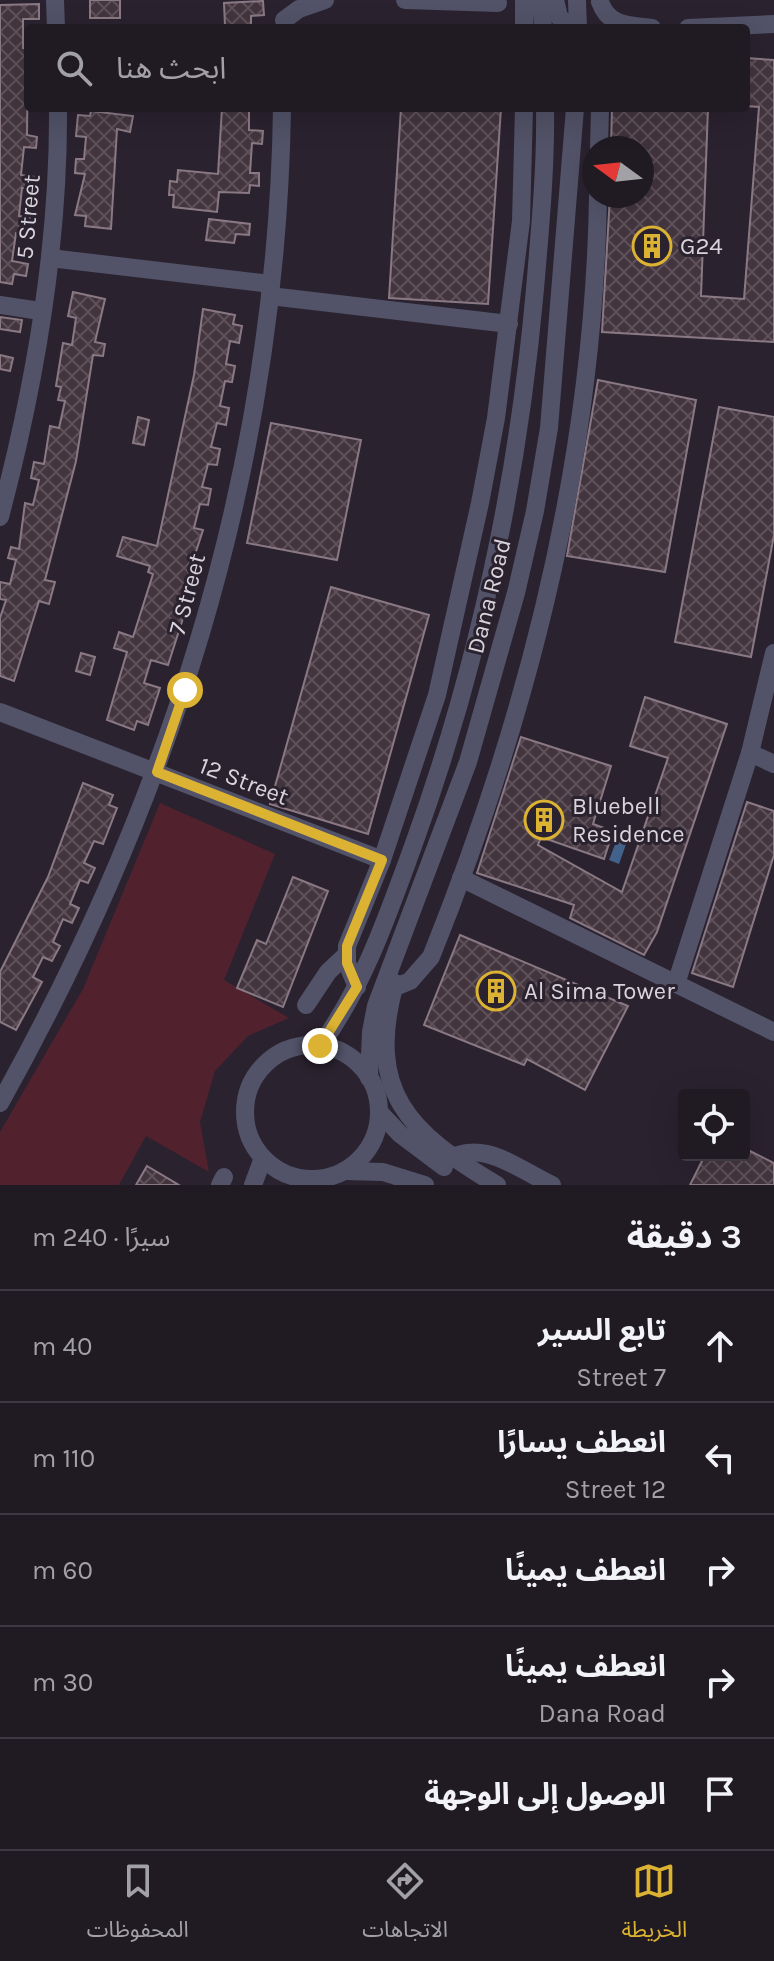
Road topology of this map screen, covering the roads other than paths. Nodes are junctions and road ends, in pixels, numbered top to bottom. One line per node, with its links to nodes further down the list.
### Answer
1 (55, 0): 11 (street)
2 (283, 0): 12 (street)
3 (325, 0): 12 (street)
4 (405, 0): 10 (street)
5 (524, 0): 13 (street)
6 (541, 0): 14 (street)
7 (555, 0): 15 (street)
8 (577, 0): 16 (street)
9 (600, 1): 17 (street); 18 (street)
10 (498, 3)
11 (56, 24)
12 (284, 24)
13 (524, 24)
14 (543, 24)
15 (567, 24)
16 (578, 24)
17 (601, 24)
18 (619, 24)
19 (774, 24): 20 (street)
20 (750, 25)
21 (58, 112): 31 (street, 5 Street)
22 (282, 112): 32 (street, 7 Street)
23 (524, 112): 35 (street)
24 (545, 112): 47 (street, Dana Road)
25 (575, 112): 28 (street, Dana Road)
26 (600, 112): 27 (street)
27 (599, 136)
28 (572, 169): 30 (street); 43 (street, Dana Road)
29 (598, 208): 30 (street)
30 (598, 234): 44 (street)
31 (50, 258): 32 (street); 34 (street, 5 Street)
32 (270, 290): 35 (street); 41 (street, 7 Street)
33 (0, 305): 34 (street)
34 (40, 311): 36 (street, 5 Street)
35 (509, 324): 42 (street)
36 (0, 517)
37 (774, 653): 39 (street)
38 (0, 712): 41 (street, 12 Street)
39 (750, 753): 40 (street); 46 (street)
40 (774, 764)
41 (157, 772): 42 (street, 12 Street); 53 (street, 7 Street)
42 (382, 860): 45 (street)
43 (430, 869): 48 (street); 52 (street, Dana Road)
44 (461, 878): 46 (street); 48 (street)
45 (346, 955): 47 (street); 49 (street)
46 (676, 984): 50 (street)
47 (357, 987): 51 (street, Dana Road)
48 (393, 988): 56 (street)
49 (306, 1005)
50 (774, 1032)
51 (320, 1046): 52 (street); 55 (street)
52 (369, 1078): 54 (street)
53 (0, 1103)
54 (379, 1112): 56 (street); 57 (street)
55 (263, 1158): 58 (street); 60 (street)
56 (446, 1161): 61 (street); 62 (street); 63 (street)
57 (344, 1171): 58 (street); 59 (street)
58 (304, 1182)
59 (422, 1184)
60 (253, 1185)
61 (479, 1185)
62 (497, 1185)
63 (552, 1185)

